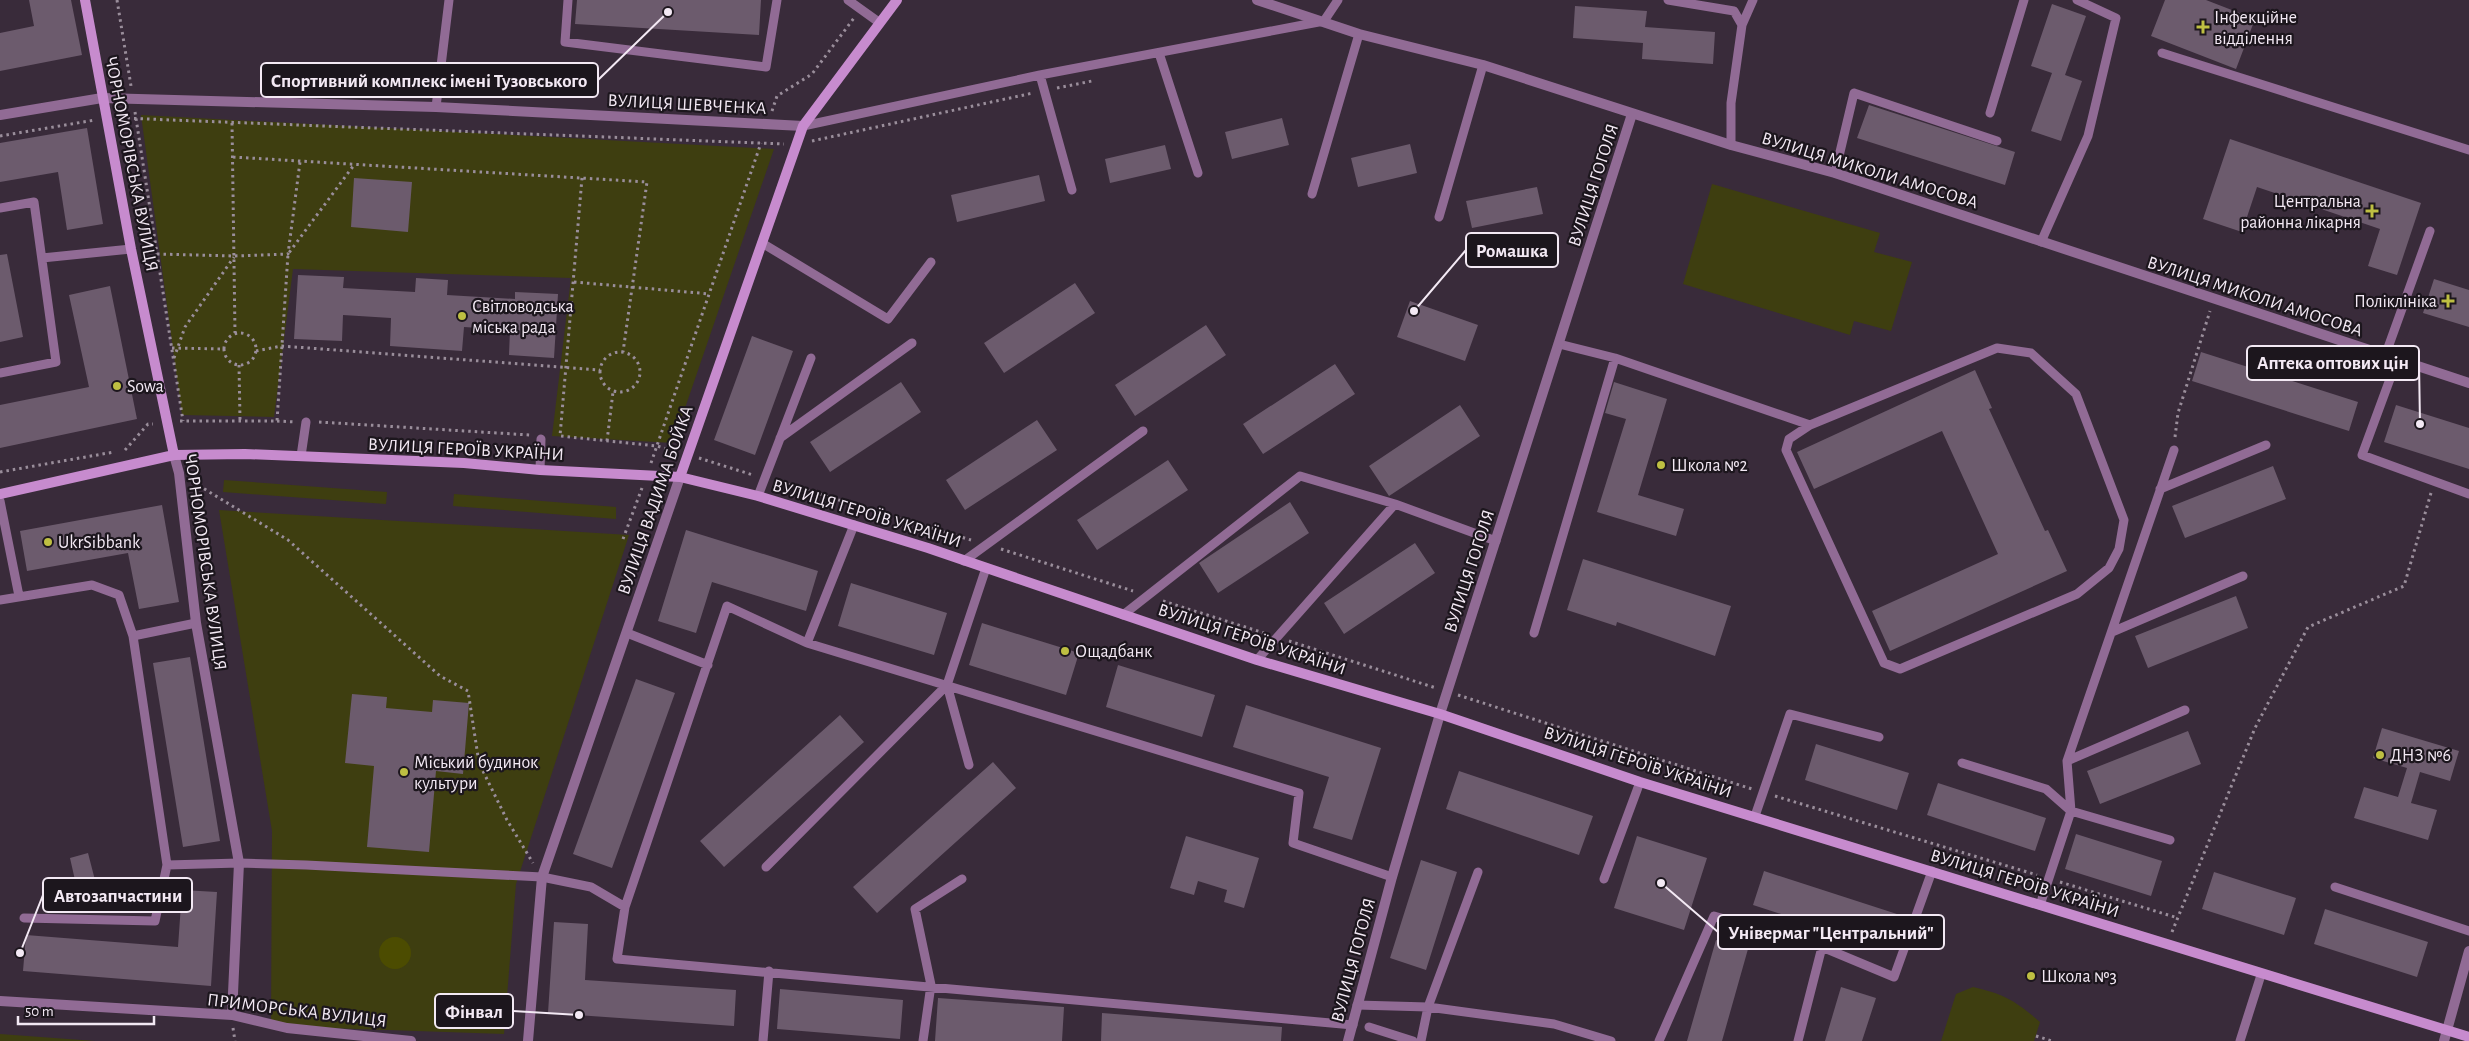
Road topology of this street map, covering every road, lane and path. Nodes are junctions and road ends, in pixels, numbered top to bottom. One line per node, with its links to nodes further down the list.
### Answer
1 (85, 0): 24 (main road, ЧОРНОМОРІВСЬКА ВУЛИЦЯ)
2 (118, 0): 25 (path)
3 (449, 0): 26 (lane)
4 (568, 0): 5 (lane)
5 (777, 0)
6 (848, 0): 15 (lane)
7 (897, 0): 17 (main road, ВУЛИЦЯ ВАДИМА БОЙКА)
8 (1257, 0): 16 (street, ВУЛИЦЯ МИКОЛИ АМОСОВА)
9 (1338, 0): 16 (lane)
10 (1668, 0): 14 (lane)
11 (1753, 0): 18 (lane)
12 (2024, 0): 27 (lane)
13 (2077, 0): 47 (lane)
14 (1707, 3): 18 (lane)
15 (861, 9): 17 (lane); 31 (path)
16 (1324, 21): 19 (street, ВУЛИЦЯ МИКОЛИ АМОСОВА); 20 (lane)
17 (880, 23): 32 (main road, ВУЛИЦЯ ВАДИМА БОЙКА)
18 (1742, 25): 34 (lane)
19 (1359, 34): 22 (street, ВУЛИЦЯ МИКОЛИ АМОСОВА); 43 (lane)
20 (1159, 53): 23 (lane); 39 (lane)
21 (2162, 53): 35 (lane)
22 (1483, 65): 28 (street, ВУЛИЦЯ МИКОЛИ АМОСОВА); 45 (lane)
23 (1040, 75): 32 (lane); 42 (lane)
24 (102, 98): 25 (street, ВУЛИЦЯ ШЕВЧЕНКА); 29 (street, ВУЛИЦЯ ШЕВЧЕНКА); 49 (main road, ЧОРНОМОРІВСЬКА ВУЛИЦЯ)
25 (133, 99): 26 (street, ВУЛИЦЯ ШЕВЧЕНКА); 50 (path)
26 (436, 107): 31 (street, ВУЛИЦЯ ШЕВЧЕНКА)
27 (1990, 113)
28 (1632, 114): 34 (street, ВУЛИЦЯ МИКОЛИ АМОСОВА); 61 (street, ВУЛИЦЯ ГОГОЛЯ)
29 (0, 115)
30 (232, 123): 36 (path)
31 (768, 124): 32 (street, ВУЛИЦЯ ШЕВЧЕНКА); 57 (path)
32 (803, 126): 48 (main road, ВУЛИЦЯ ВАДИМА БОЙКА)
33 (1997, 141): 40 (lane)
34 (1731, 145): 40 (street, ВУЛИЦЯ МИКОЛИ АМОСОВА)
35 (2469, 150)
36 (234, 157): 37 (path); 52 (path)
37 (300, 162): 38 (path); 51 (path)
38 (355, 165): 41 (path); 51 (path)
39 (1198, 173)
40 (1835, 173): 47 (street, ВУЛИЦЯ МИКОЛИ АМОСОВА)
41 (582, 178): 55 (path); 56 (path)
42 (1072, 190)
43 (1312, 194)
44 (0, 208): 53 (lane)
45 (1439, 217)
46 (2430, 231): 68 (lane)
47 (2041, 242): 58 (street, ВУЛИЦЯ МИКОЛИ АМОСОВА)
48 (762, 243): 54 (lane); 96 (main road, ВУЛИЦЯ ВАДИМА БОЙКА)
49 (130, 249): 53 (lane); 82 (main road, ЧОРНОМОРІВСЬКА ВУЛИЦЯ)
50 (157, 254): 52 (path); 63 (path)
51 (288, 254): 52 (path); 62 (path)
52 (234, 256): 59 (path); 64 (path)
53 (42, 258): 76 (lane)
54 (931, 262)
55 (574, 282): 56 (path); 74 (path)
56 (632, 287): 57 (path); 67 (path)
57 (710, 294): 93 (path)
58 (2214, 298): 68 (street, ВУЛИЦЯ МИКОЛИ АМОСОВА); 94 (path)
59 (235, 333): 65 (path); 66 (path)
60 (912, 343): 90 (lane)
61 (1559, 344): 71 (lane); 113 (street, ВУЛИЦЯ ГОГОЛЯ)
62 (282, 346): 66 (path); 74 (path); 81 (path)
63 (172, 348): 64 (path); 69 (path)
64 (178, 348): 65 (path); 69 (path)
65 (224, 349): 73 (path)
66 (256, 351): 73 (path)
67 (623, 352): 75 (path); 78 (path)
68 (2385, 356): 72 (street, ВУЛИЦЯ МИКОЛИ АМОСОВА)
69 (174, 358): 80 (path)
70 (811, 358): 90 (lane)
71 (1615, 358): 84 (lane); 125 (lane)
72 (2397, 360): 77 (street, ВУЛИЦЯ МИКОЛИ АМОСОВА); 104 (lane)
73 (239, 365): 79 (path)
74 (568, 367): 75 (path); 88 (path)
75 (600, 370): 78 (path)
76 (0, 373)
77 (2469, 383)
78 (613, 392): 91 (path)
79 (240, 420): 80 (path); 81 (path)
80 (183, 421): 82 (path)
81 (278, 421): 83 (path)
82 (167, 422): 95 (main road, ЧОРНОМОРІВСЬКА ВУЛИЦЯ); 99 (path)
83 (306, 422): 86 (path); 97 (lane)
84 (1810, 425): 84 (lane)
85 (1143, 431): 114 (lane)
86 (531, 435)
87 (551, 436): 88 (path)
88 (560, 436): 91 (path)
89 (541, 438): 98 (lane)
90 (780, 438): 103 (lane)
91 (607, 441): 93 (path)
92 (2266, 444): 105 (lane)
93 (657, 446): 96 (path); 101 (path)
94 (2174, 450): 105 (lane)
95 (174, 455): 97 (main road, ВУЛИЦЯ ГЕРОЇВ УКРАЇНИ); 100 (street, ЧОРНОМОРІВСЬКА ВУЛИЦЯ); 106 (main road, ВУЛИЦЯ ГЕРОЇВ УКРАЇНИ)
96 (688, 455): 102 (main road, ВУЛИЦЯ ВАДИМА БОЙКА); 103 (path)
97 (301, 456): 98 (main road, ВУЛИЦЯ ГЕРОЇВ УКРАЇНИ)
98 (540, 470): 101 (main road, ВУЛИЦЯ ГЕРОЇВ УКРАЇНИ)
99 (0, 472)
100 (179, 473): 122 (street, ЧОРНОМОРІВСЬКА ВУЛИЦЯ); 149 (path)
101 (646, 475): 102 (main road, ВУЛИЦЯ ГЕРОЇВ УКРАЇНИ); 112 (path)
102 (680, 476): 108 (main road, ВУЛИЦЯ ГЕРОЇВ УКРАЇНИ); 123 (street, ВУЛИЦЯ ВАДИМА БОЙКА)
103 (765, 478): 108 (lane); 114 (path)
104 (2434, 482): 107 (lane); 158 (path)
105 (2160, 489): 124 (lane)
106 (0, 494)
107 (2469, 494)
108 (758, 496): 111 (main road, ВУЛИЦЯ ГЕРОЇВ УКРАЇНИ)
109 (0, 501): 118 (lane)
110 (1395, 504): 113 (lane); 119 (lane); 127 (lane)
111 (854, 525): 115 (main road, ВУЛИЦЯ ГЕРОЇВ УКРАЇНИ); 128 (lane)
112 (623, 538)
113 (1496, 541): 132 (street, ВУЛИЦЯ ГОГОЛЯ)
114 (987, 544): 115 (lane); 119 (path)
115 (964, 561): 116 (main road, ВУЛИЦЯ ГЕРОЇВ УКРАЇНИ)
116 (986, 568): 121 (main road, ВУЛИЦЯ ГЕРОЇВ УКРАЇНИ); 131 (lane)
117 (2242, 576): 124 (lane)
118 (18, 596): 120 (lane); 126 (lane)
119 (1147, 596): 121 (lane); 127 (path)
120 (0, 600)
121 (1123, 615): 129 (main road, ВУЛИЦЯ ГЕРОЇВ УКРАЇНИ)
122 (196, 623): 126 (lane); 144 (street, ЧОРНОМОРІВСЬКА ВУЛИЦЯ)
123 (627, 632): 130 (lane); 149 (street, ВУЛИЦЯ ВАДИМА БОЙКА)
124 (2112, 632): 136 (lane)
125 (1534, 633)
126 (133, 636): 145 (lane)
127 (1277, 637): 129 (lane); 132 (path)
128 (807, 643): 130 (lane); 131 (lane)
129 (1257, 660): 134 (main road, ВУЛИЦЯ ГЕРОЇВ УКРАЇНИ)
130 (708, 665): 156 (lane)
131 (947, 685): 138 (lane); 146 (lane); 150 (lane)
132 (1448, 692): 134 (street, ВУЛИЦЯ ГОГОЛЯ); 140 (path)
133 (2185, 710): 136 (lane)
134 (1440, 714): 139 (main road, ВУЛИЦЯ ГЕРОЇВ УКРАЇНИ); 150 (street, ВУЛИЦЯ ГОГОЛЯ)
135 (1879, 737): 140 (lane)
136 (2067, 761): 141 (lane)
137 (1962, 763): 141 (lane)
138 (969, 765)
139 (1640, 782): 142 (main road, ВУЛИЦЯ ГЕРОЇВ УКРАЇНИ); 153 (lane)
140 (1763, 793): 142 (lane); 151 (path)
141 (2071, 810): 143 (lane); 151 (lane)
142 (1755, 816): 147 (main road, ВУЛИЦЯ ГЕРОЇВ УКРАЇНИ)
143 (2170, 840)
144 (239, 863): 145 (lane); 149 (lane); 169 (street, ЧОРНОМОРІВСЬКА ВУЛИЦЯ)
145 (167, 865): 157 (lane)
146 (766, 867)
147 (1932, 871): 155 (main road, ВУЛИЦЯ ГЕРОЇВ УКРАЇНИ); 161 (lane)
148 (1478, 872): 168 (lane)
149 (542, 877): 156 (lane); 176 (street, ВУЛИЦЯ ВАДИМА БОЙКА)
150 (1392, 877): 167 (street, ВУЛИЦЯ ГОГОЛЯ)
151 (2048, 878): 155 (lane); 158 (path)
152 (962, 879): 165 (lane)
153 (1604, 879)
154 (2335, 888): 159 (lane)
155 (2040, 905): 160 (main road, ВУЛИЦЯ ГЕРОЇВ УКРАЇНИ)
156 (625, 907): 163 (lane)
157 (24, 918)
158 (2178, 918): 160 (path)
159 (2469, 931)
160 (2168, 943): 164 (main road, ВУЛИЦЯ ГЕРОЇВ УКРАЇНИ)
161 (1822, 947): 183 (lane); 184 (lane)
162 (2469, 951): 172 (street)
163 (769, 972): 165 (lane); 177 (lane)
164 (2261, 975): 172 (main road, ВУЛИЦЯ ГЕРОЇВ УКРАЇНИ); 186 (lane)
165 (931, 985): 170 (lane); 178 (lane)
166 (0, 1001): 169 (street, ПРИМОРСЬКА ВУЛИЦЯ)
167 (1357, 1005): 168 (lane); 170 (street, ВУЛИЦЯ ГОГОЛЯ)
168 (1428, 1007): 181 (lane); 182 (lane)
169 (232, 1015): 175 (street, ПРИМОРСЬКА ВУЛИЦЯ)
170 (1352, 1025): 179 (street, ВУЛИЦЯ ГОГОЛЯ)
171 (1369, 1027): 180 (lane)
172 (2447, 1030): 174 (main road, ВУЛИЦЯ ГЕРОЇВ УКРАЇНИ); 187 (street)
173 (2036, 1036): 185 (path)
174 (2469, 1037)
175 (411, 1041)
176 (528, 1041)
177 (763, 1041)
178 (923, 1041)
179 (1348, 1041)
180 (1413, 1041)
181 (1421, 1041)
182 (1611, 1041)
183 (1659, 1041)
184 (1798, 1041)
185 (2052, 1041)
186 (2240, 1041)
187 (2444, 1041)

